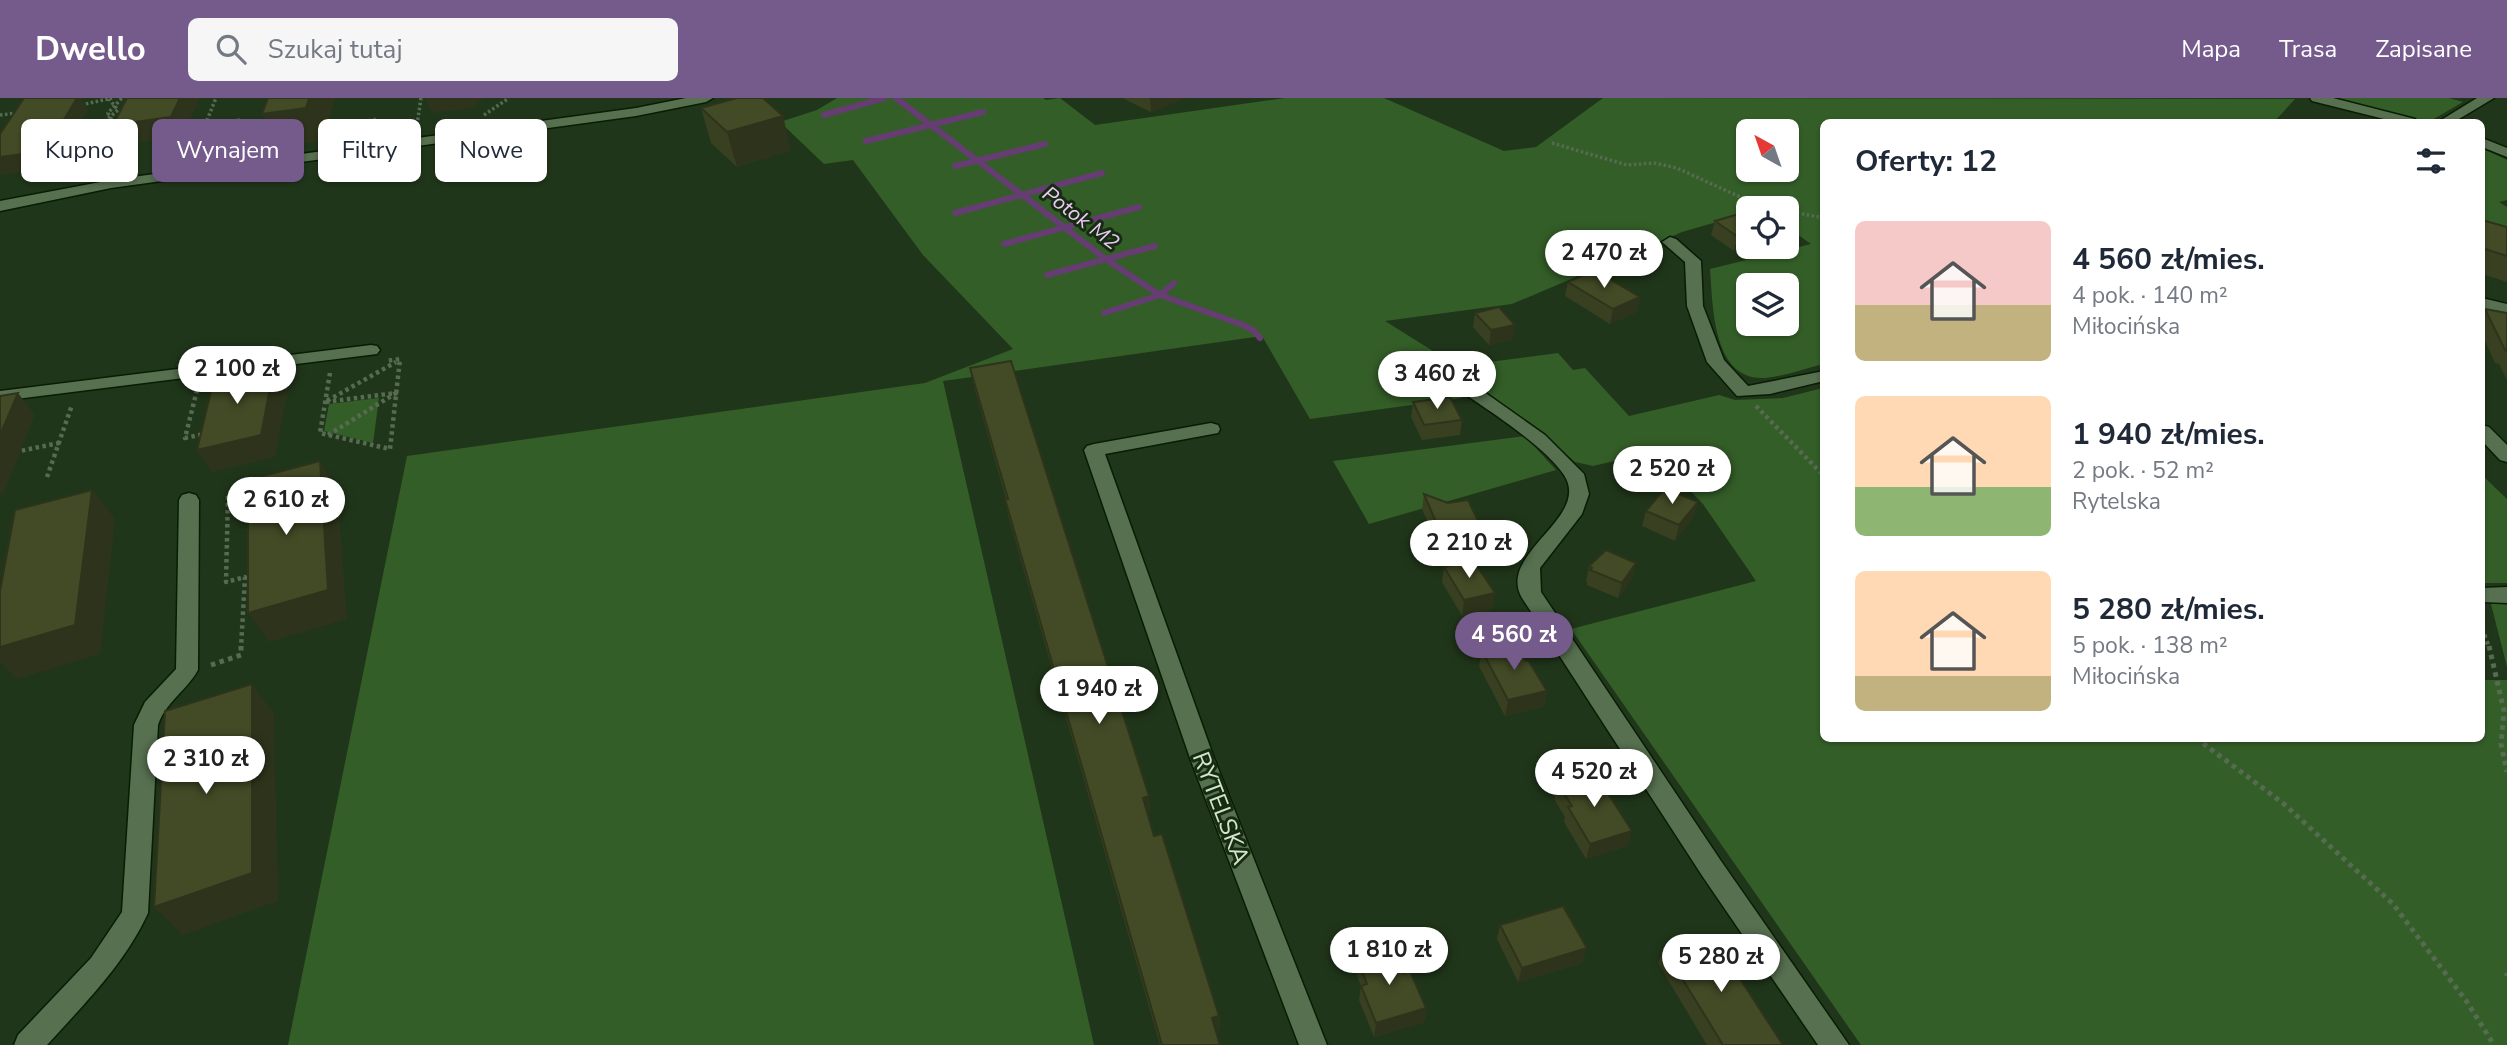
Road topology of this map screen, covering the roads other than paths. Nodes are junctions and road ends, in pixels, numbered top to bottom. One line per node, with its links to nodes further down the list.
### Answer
1 (706, 98): 8 (street)
2 (2317, 98): 4 (street)
3 (2487, 98): 5 (street)
4 (2398, 119)
5 (2450, 119)
6 (2485, 143): 7 (street)
7 (2507, 153)
8 (0, 206)
9 (1670, 242): 14 (street)
10 (2485, 304): 11 (street)
11 (2507, 309)
12 (371, 350): 15 (street)
13 (1447, 374): 24 (street)
14 (1820, 377)
15 (0, 396)
16 (1211, 429): 23 (street, RYTELSKA)
17 (2485, 433): 18 (street)
18 (2507, 456)
19 (190, 500): 22 (street)
20 (2485, 595): 21 (street)
21 (2507, 595)
22 (28, 1045)
23 (1312, 1045)
24 (1835, 1045)

